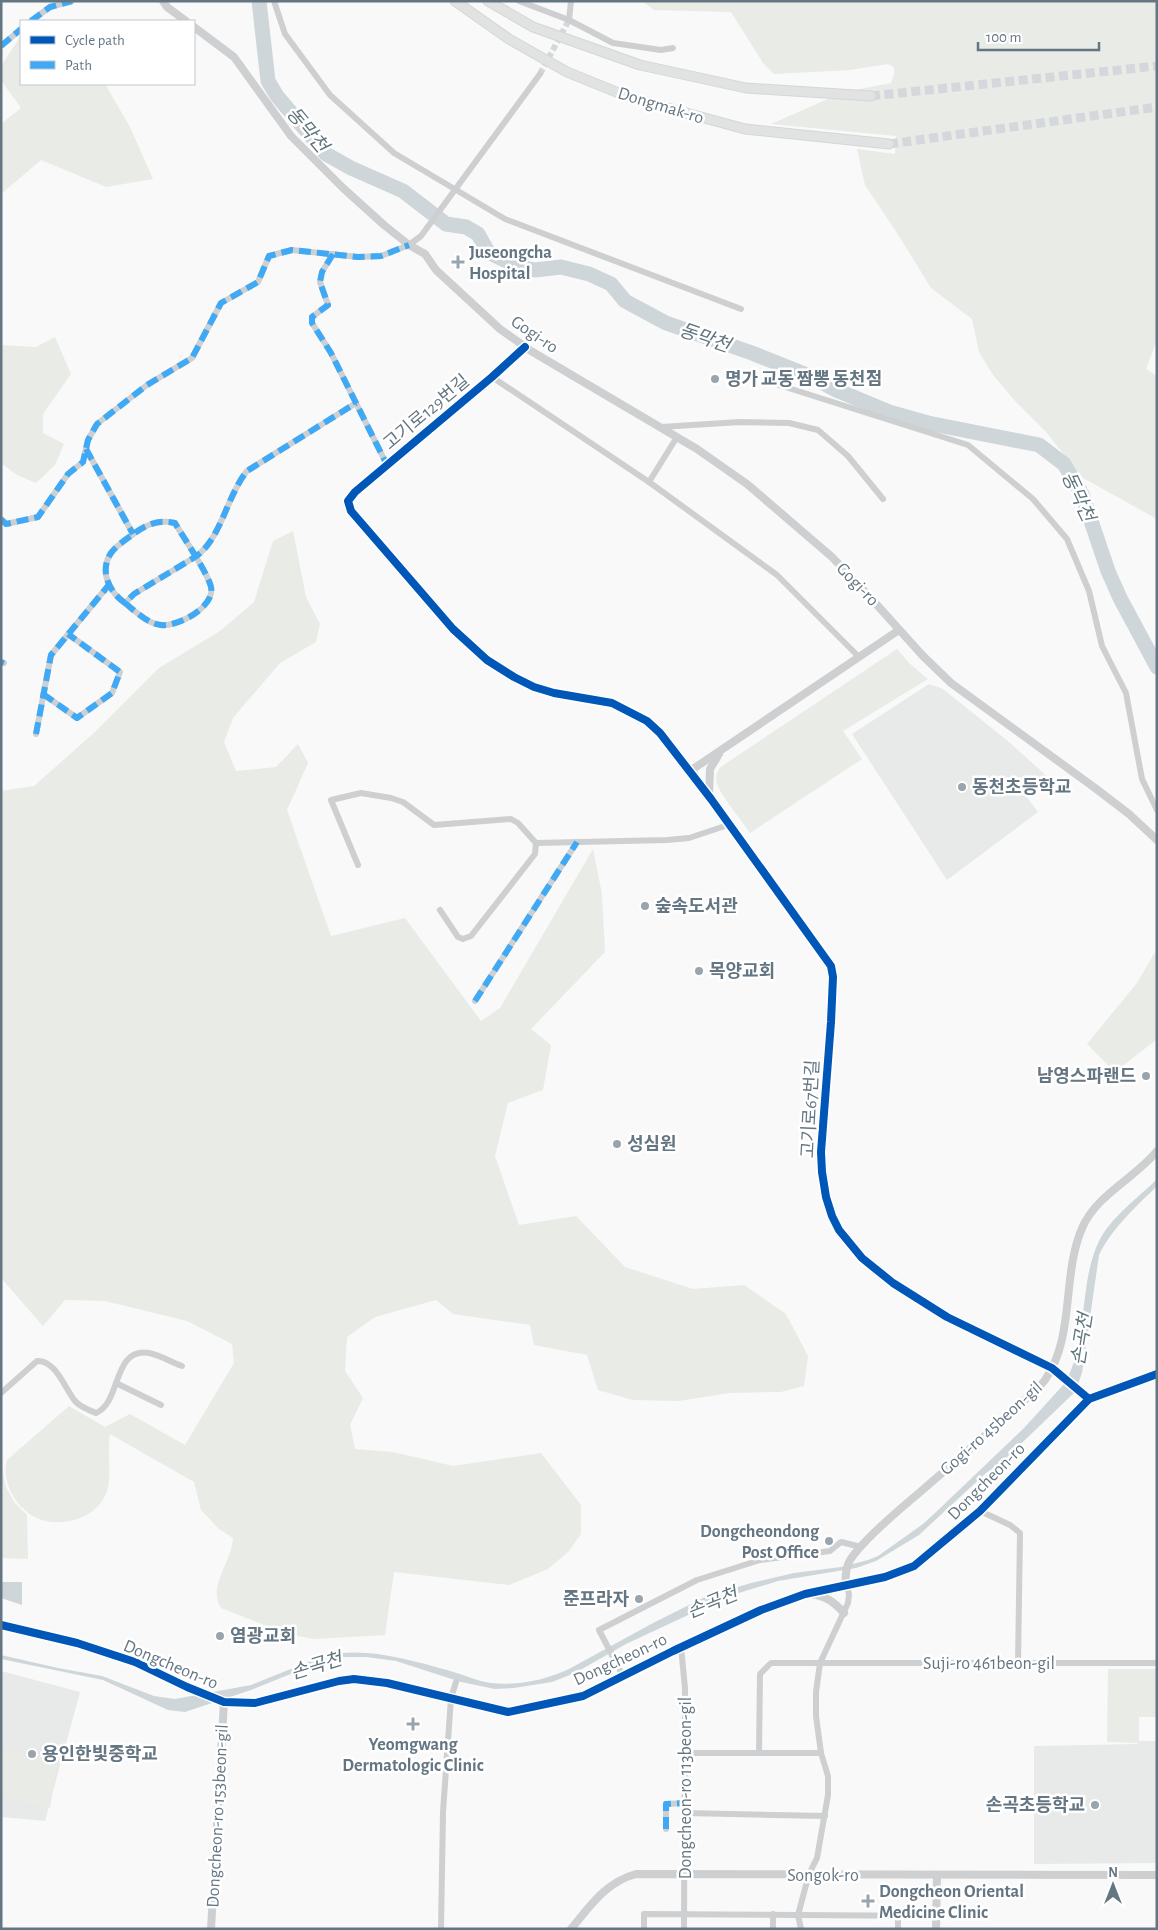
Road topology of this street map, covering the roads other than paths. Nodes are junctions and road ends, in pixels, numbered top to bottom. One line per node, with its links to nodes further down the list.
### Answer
1 (72, 1): 8 (street)
2 (163, 1): 10 (street)
3 (274, 1): 19 (street)
4 (455, 1): 18 (main road, Dongmak-ro)
5 (488, 1): 17 (main road, Dongmak-ro)
6 (519, 1): 11 (street)
7 (571, 1): 11 (street)
8 (48, 4): 9 (street)
9 (32, 20)
10 (185, 20)
11 (568, 20): 15 (street)
12 (195, 28): 20 (street, Gogi-ro)
13 (20, 30): 14 (street)
14 (1, 46)
15 (673, 48)
16 (540, 74): 19 (street)
17 (871, 96)
18 (889, 144)
19 (454, 188): 20 (street); 22 (street)
20 (409, 245): 21 (street); 23 (street, Gogi-ro)
21 (333, 254): 26 (street); 29 (street)
22 (741, 309)
23 (525, 347): 24 (street, 고기로129번길); 27 (street, Gogi-ro)
24 (492, 377): 30 (street, 고기로129번길); 31 (street)
25 (779, 385): 47 (street)
26 (356, 403): 30 (street); 36 (street)
27 (661, 427): 28 (street, Gogi-ro); 32 (street)
28 (677, 437): 31 (street); 39 (street, Gogi-ro)
29 (86, 449): 34 (street); 35 (street)
30 (387, 465): 33 (street, 고기로129번길)
31 (649, 482): 41 (street)
32 (883, 499)
33 (348, 501): 45 (street, 고기로67번길)
34 (3, 523)
35 (133, 534): 36 (street); 37 (street)
36 (195, 557): 38 (street); 38 (street)
37 (108, 586): 38 (street); 40 (street)
38 (125, 603)
39 (899, 630): 41 (street); 49 (street, Gogi-ro)
40 (68, 634): 42 (street); 42 (street)
41 (858, 656): 44 (street)
42 (43, 694): 43 (street)
43 (36, 734)
44 (722, 750): 45 (street); 46 (street)
45 (690, 772): 46 (street, 고기로67번길)
46 (709, 796): 48 (street, 고기로67번길)
47 (1157, 810)
48 (728, 825): 50 (street); 57 (street, 고기로67번길)
49 (1157, 840)
50 (577, 842): 51 (street); 54 (street)
51 (536, 843): 52 (street); 53 (street)
52 (358, 865)
53 (440, 910)
54 (475, 1001)
55 (1157, 1152): 57 (street, Gogi-ro 45beon-gil)
56 (182, 1366): 59 (street)
57 (1052, 1368): 61 (street, 고기로67번길); 64 (street, Gogi-ro 45beon-gil)
58 (1157, 1374): 61 (street, Dongcheon-ro)
59 (116, 1383): 60 (street); 62 (street)
60 (1, 1392)
61 (1086, 1396): 63 (street, Dongcheon-ro)
62 (161, 1405)
63 (980, 1511): 65 (street, Dongcheon-ro); 71 (street)
64 (861, 1547): 65 (street, Gogi-ro 45beon-gil); 73 (street)
65 (846, 1584): 66 (street, Dongcheon-ro); 67 (street)
66 (805, 1594): 67 (street); 69 (street, Dongcheon-ro)
67 (844, 1613): 70 (street)
68 (1, 1625): 76 (street, Dongcheon-ro)
69 (681, 1647): 73 (street, Dongcheon-ro); 77 (street, Dongcheon-ro 113beon-gil)
70 (820, 1663): 71 (street, Suji-ro 461beon-gil); 78 (street, Suji-ro 461beon-gil); 79 (street)
71 (1018, 1663): 72 (street, Suji-ro 461beon-gil)
72 (1157, 1663)
73 (623, 1676): 75 (street, Dongcheon-ro)
74 (456, 1682): 75 (street)
75 (451, 1698): 76 (street, Dongcheon-ro); 94 (street)
76 (224, 1702): 93 (street, Dongcheon-ro 153beon-gil)
77 (685, 1752): 78 (street); 80 (street, Dongcheon-ro 113beon-gil)
78 (759, 1752): 79 (street)
79 (821, 1752): 82 (street)
80 (685, 1803): 81 (street, Dongcheon-ro 113beon-gil); 83 (street)
81 (685, 1813): 82 (street); 84 (street, Dongcheon-ro 113beon-gil)
82 (825, 1816): 85 (street)
83 (666, 1828)
84 (685, 1873): 85 (street, Songok-ro); 89 (street, Dongcheon-ro 113beon-gil); 95 (street, Songok-ro)
85 (809, 1874): 87 (street, Songok-ro); 90 (street)
86 (1157, 1875): 87 (street, Songok-ro)
87 (937, 1876): 92 (street)
88 (772, 1914): 89 (street); 90 (street); 98 (street)
89 (684, 1915): 96 (street); 97 (street, Dongcheon-ro 113beon-gil)
90 (798, 1915): 91 (street); 99 (street)
91 (898, 1915): 92 (street); 100 (street)
92 (936, 1916): 101 (street)
93 (211, 1929)
94 (441, 1929)
95 (571, 1929)
96 (644, 1929)
97 (684, 1929)
98 (772, 1929)
99 (801, 1929)
100 (898, 1929)
101 (936, 1929)

